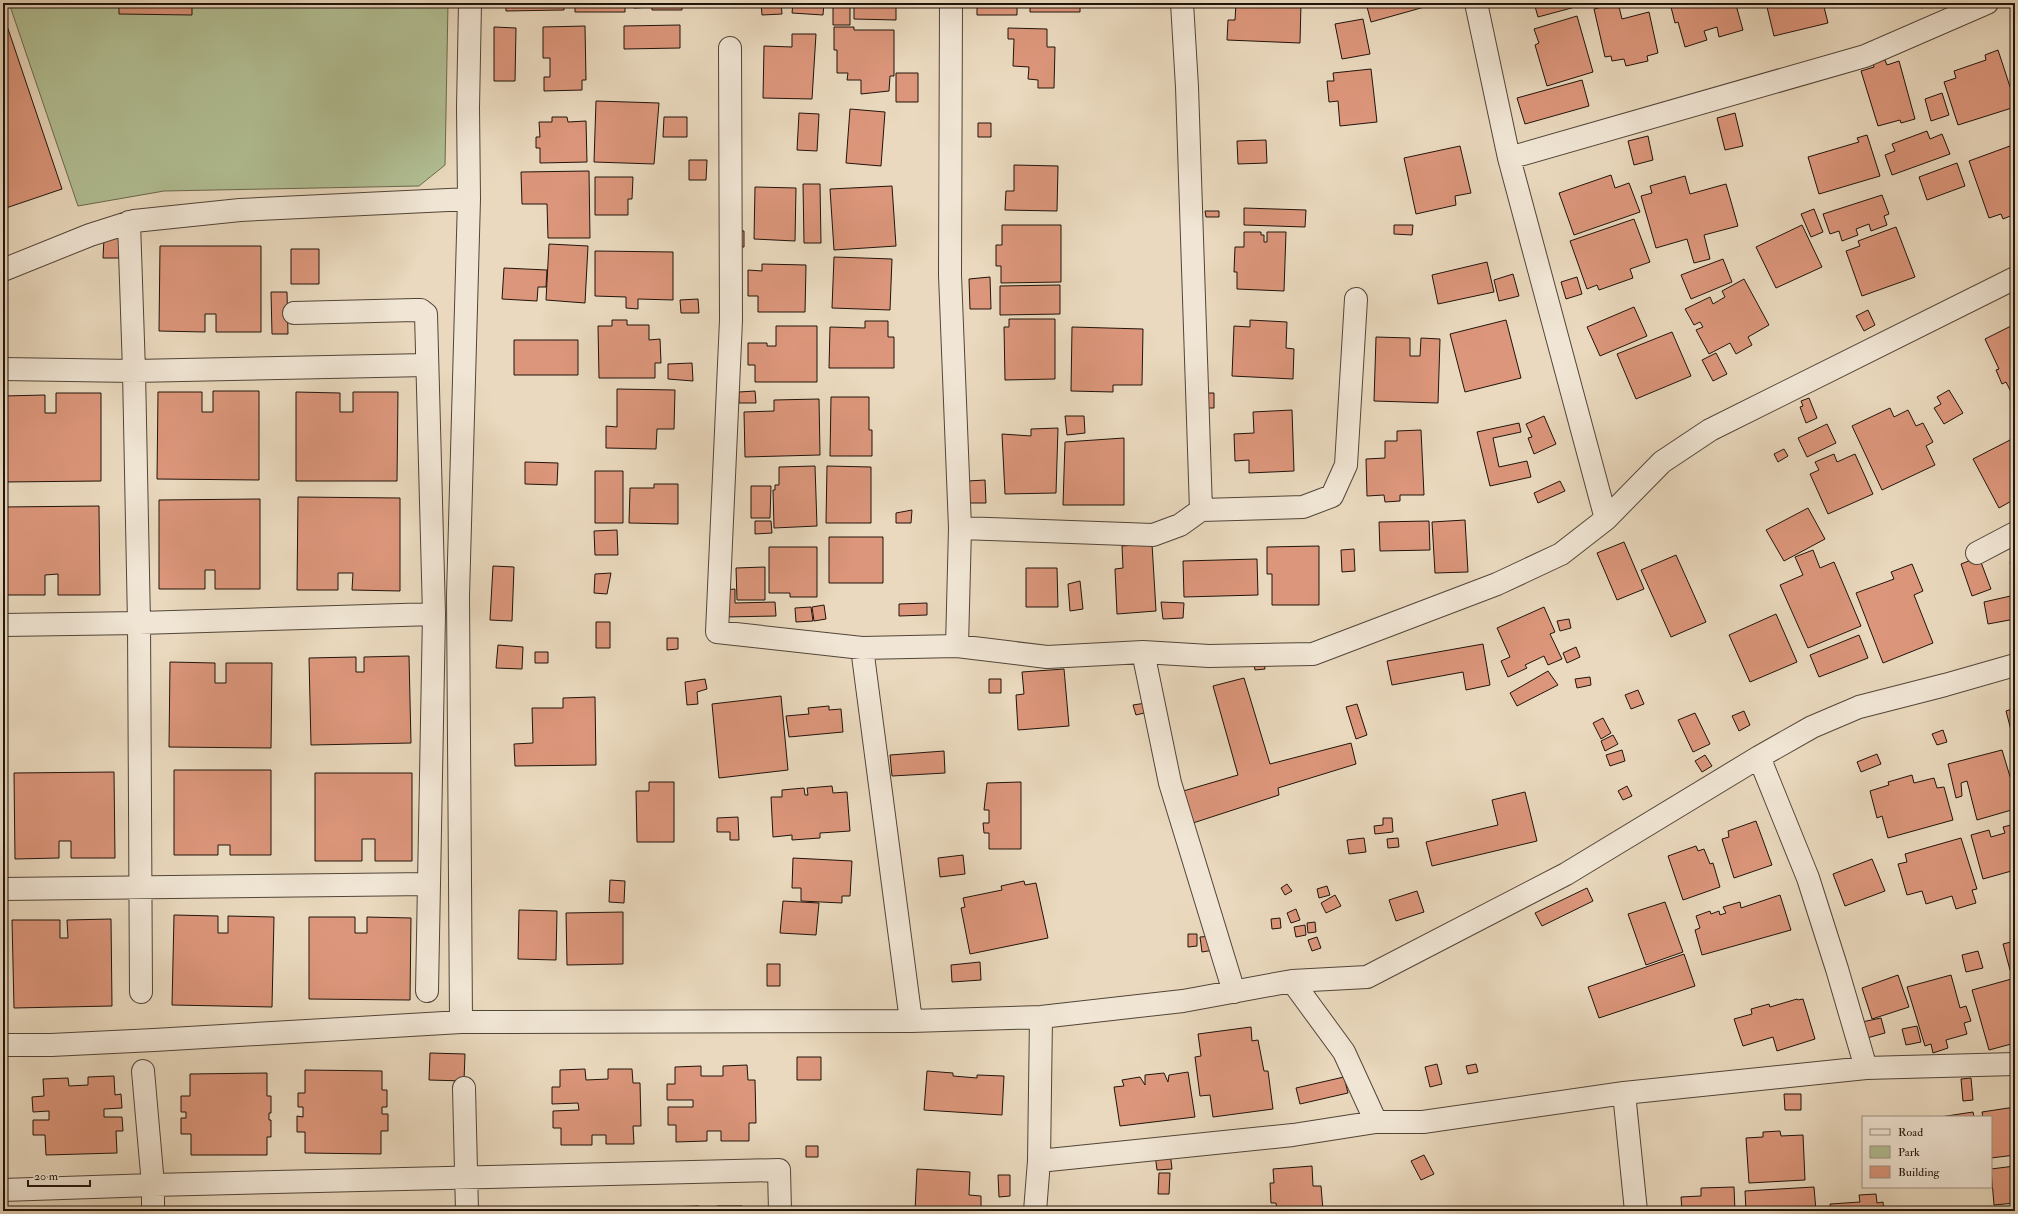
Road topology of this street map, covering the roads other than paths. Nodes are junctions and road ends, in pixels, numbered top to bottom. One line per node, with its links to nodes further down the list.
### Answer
1 (470, 3): 8 (street)
2 (951, 3): 19 (street)
3 (1182, 3): 17 (street)
4 (1476, 3): 7 (street)
5 (1988, 3): 7 (street)
6 (730, 48): 26 (street)
7 (1509, 158): 18 (street)
8 (469, 199): 9 (street); 39 (street)
9 (129, 222): 10 (street); 16 (street)
10 (3, 270)
11 (2015, 278): 18 (street)
12 (1356, 299): 17 (street)
13 (294, 313): 14 (street)
14 (428, 365): 16 (street); 22 (street)
15 (3, 369): 16 (street)
16 (134, 371): 23 (street)
17 (1201, 510): 19 (street)
18 (1606, 519): 27 (street)
19 (960, 528): 25 (street)
20 (2015, 533): 21 (street)
21 (1977, 553)
22 (434, 614): 23 (street); 30 (street)
23 (139, 623): 24 (street); 31 (street)
24 (3, 624)
25 (957, 646): 26 (street); 27 (street)
26 (862, 648): 38 (street)
27 (1143, 652): 36 (street)
28 (2015, 665): 29 (street)
29 (1759, 757): 33 (street); 42 (street)
30 (429, 884): 31 (street); 34 (street)
31 (140, 886): 32 (street); 35 (street)
32 (3, 889)
33 (1292, 981): 36 (street); 46 (street)
34 (427, 991)
35 (141, 992)
36 (1234, 992): 37 (street)
37 (1041, 1017): 38 (street); 47 (street)
38 (911, 1021): 39 (street)
39 (462, 1022): 40 (street)
40 (3, 1045)
41 (2015, 1064): 42 (street)
42 (1866, 1068): 45 (street)
43 (143, 1071): 49 (street)
44 (464, 1088): 48 (street)
45 (1624, 1093): 46 (street); 55 (street)
46 (1376, 1122): 47 (street)
47 (1039, 1161): 54 (street)
48 (466, 1178): 49 (street); 52 (street); 53 (street)
49 (153, 1185): 50 (street); 51 (street)
50 (3, 1190)
51 (153, 1211)
52 (467, 1211)
53 (780, 1211)
54 (1035, 1211)
55 (1636, 1211)

